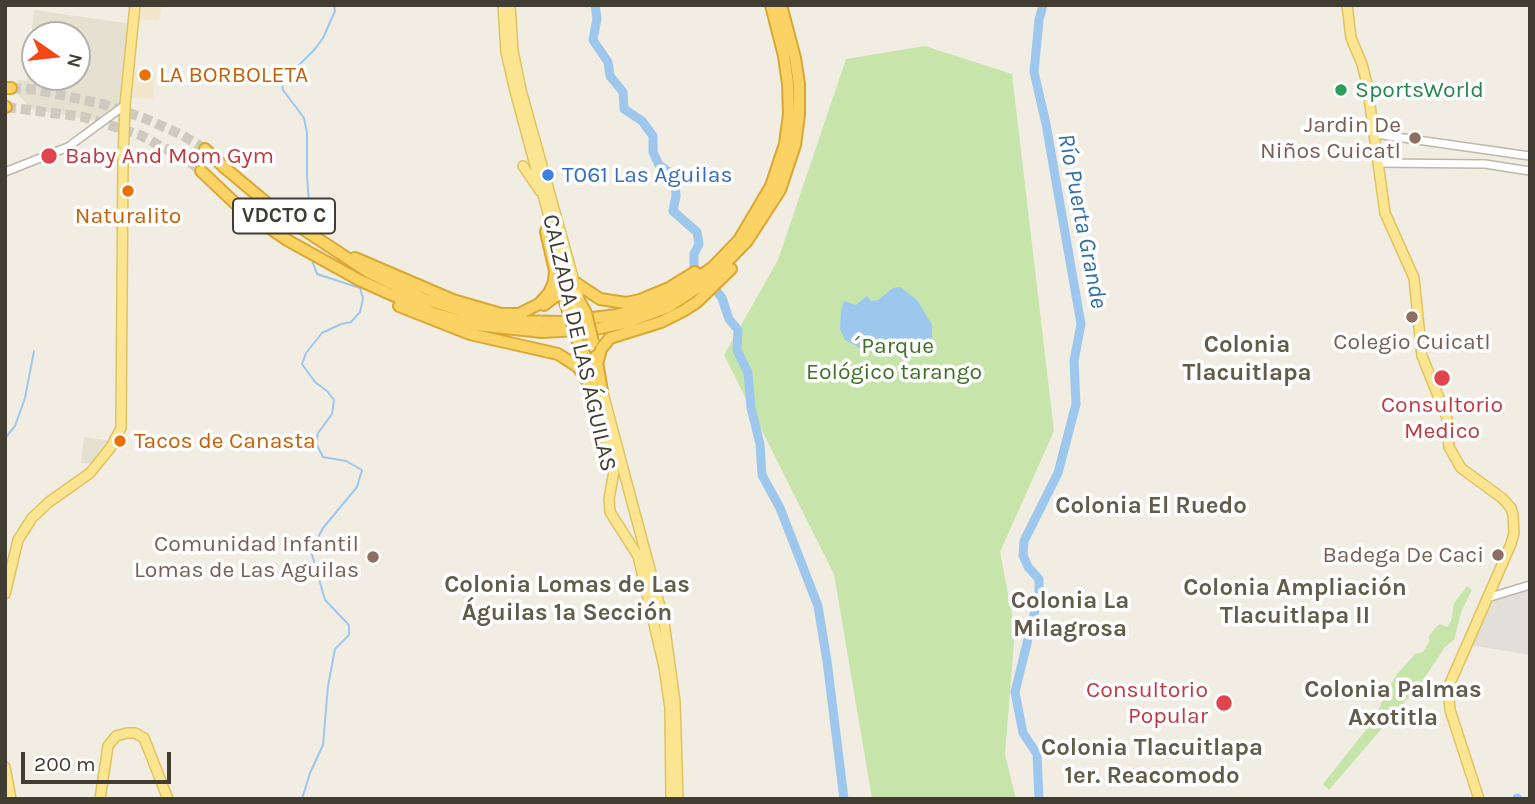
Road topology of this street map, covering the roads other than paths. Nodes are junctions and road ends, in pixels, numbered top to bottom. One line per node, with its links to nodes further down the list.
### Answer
1 (135, 5): 7 (main road)
2 (503, 5): 19 (main road, CALZADA DE LAS ÁGUILAS)
3 (510, 5): 22 (main road, CALZADA DE LAS ÁGUILAS)
4 (771, 5): 18 (highway)
5 (781, 5): 18 (highway)
6 (1347, 5): 8 (main road)
7 (125, 105): 17 (street); 38 (main road)
8 (1375, 134): 10 (street); 12 (main road)
9 (205, 149): 27 (highway, VDCTO C)
10 (1487, 151): 11 (street); 13 (street)
11 (1530, 156)
12 (1379, 163): 13 (street); 39 (main road)
13 (1485, 164): 16 (street)
14 (523, 166): 19 (main road)
15 (201, 171): 27 (highway, VDCTO C)
16 (1530, 171)
17 (5, 172)
18 (776, 188): 25 (highway); 25 (highway)
19 (543, 195): 20 (main road, CALZADA DE LAS ÁGUILAS)
20 (550, 221): 21 (highway); 24 (main road, CALZADA DE LAS ÁGUILAS)
21 (555, 271): 23 (highway); 26 (highway)
22 (576, 283): 24 (main road, CALZADA DE LAS ÁGUILAS); 25 (highway)
23 (561, 292): 24 (highway); 26 (highway)
24 (579, 311): 29 (highway, bridge); 29 (highway, bridge)
25 (646, 312): 27 (highway, VDCTO C); 28 (highway)
26 (510, 315): 27 (highway)
27 (476, 321): 31 (highway)
28 (621, 334): 29 (highway); 30 (highway)
29 (587, 346): 30 (highway); 31 (main road, CALZADA DE LAS ÁGUILAS)
30 (598, 361): 31 (highway)
31 (597, 391): 32 (main road, CALZADA DE LAS ÁGUILAS)
32 (607, 427): 33 (main road, CALZADA DE LAS ÁGUILAS); 34 (main road, CALZADA DE LAS ÁGUILAS)
33 (611, 484): 34 (main road); 36 (main road, CALZADA DE LAS ÁGUILAS)
34 (627, 484): 35 (main road, CALZADA DE LAS ÁGUILAS)
35 (642, 537): 36 (main road); 45 (main road, CALZADA DE LAS ÁGUILAS)
36 (631, 543): 44 (main road, CALZADA DE LAS ÁGUILAS)
37 (1530, 585): 39 (street)
38 (5, 594)
39 (1486, 598): 46 (main road)
40 (5, 767): 41 (main road)
41 (11, 799)
42 (100, 799): 43 (main road)
43 (168, 799)
44 (671, 799)
45 (678, 799)
46 (1479, 799)

